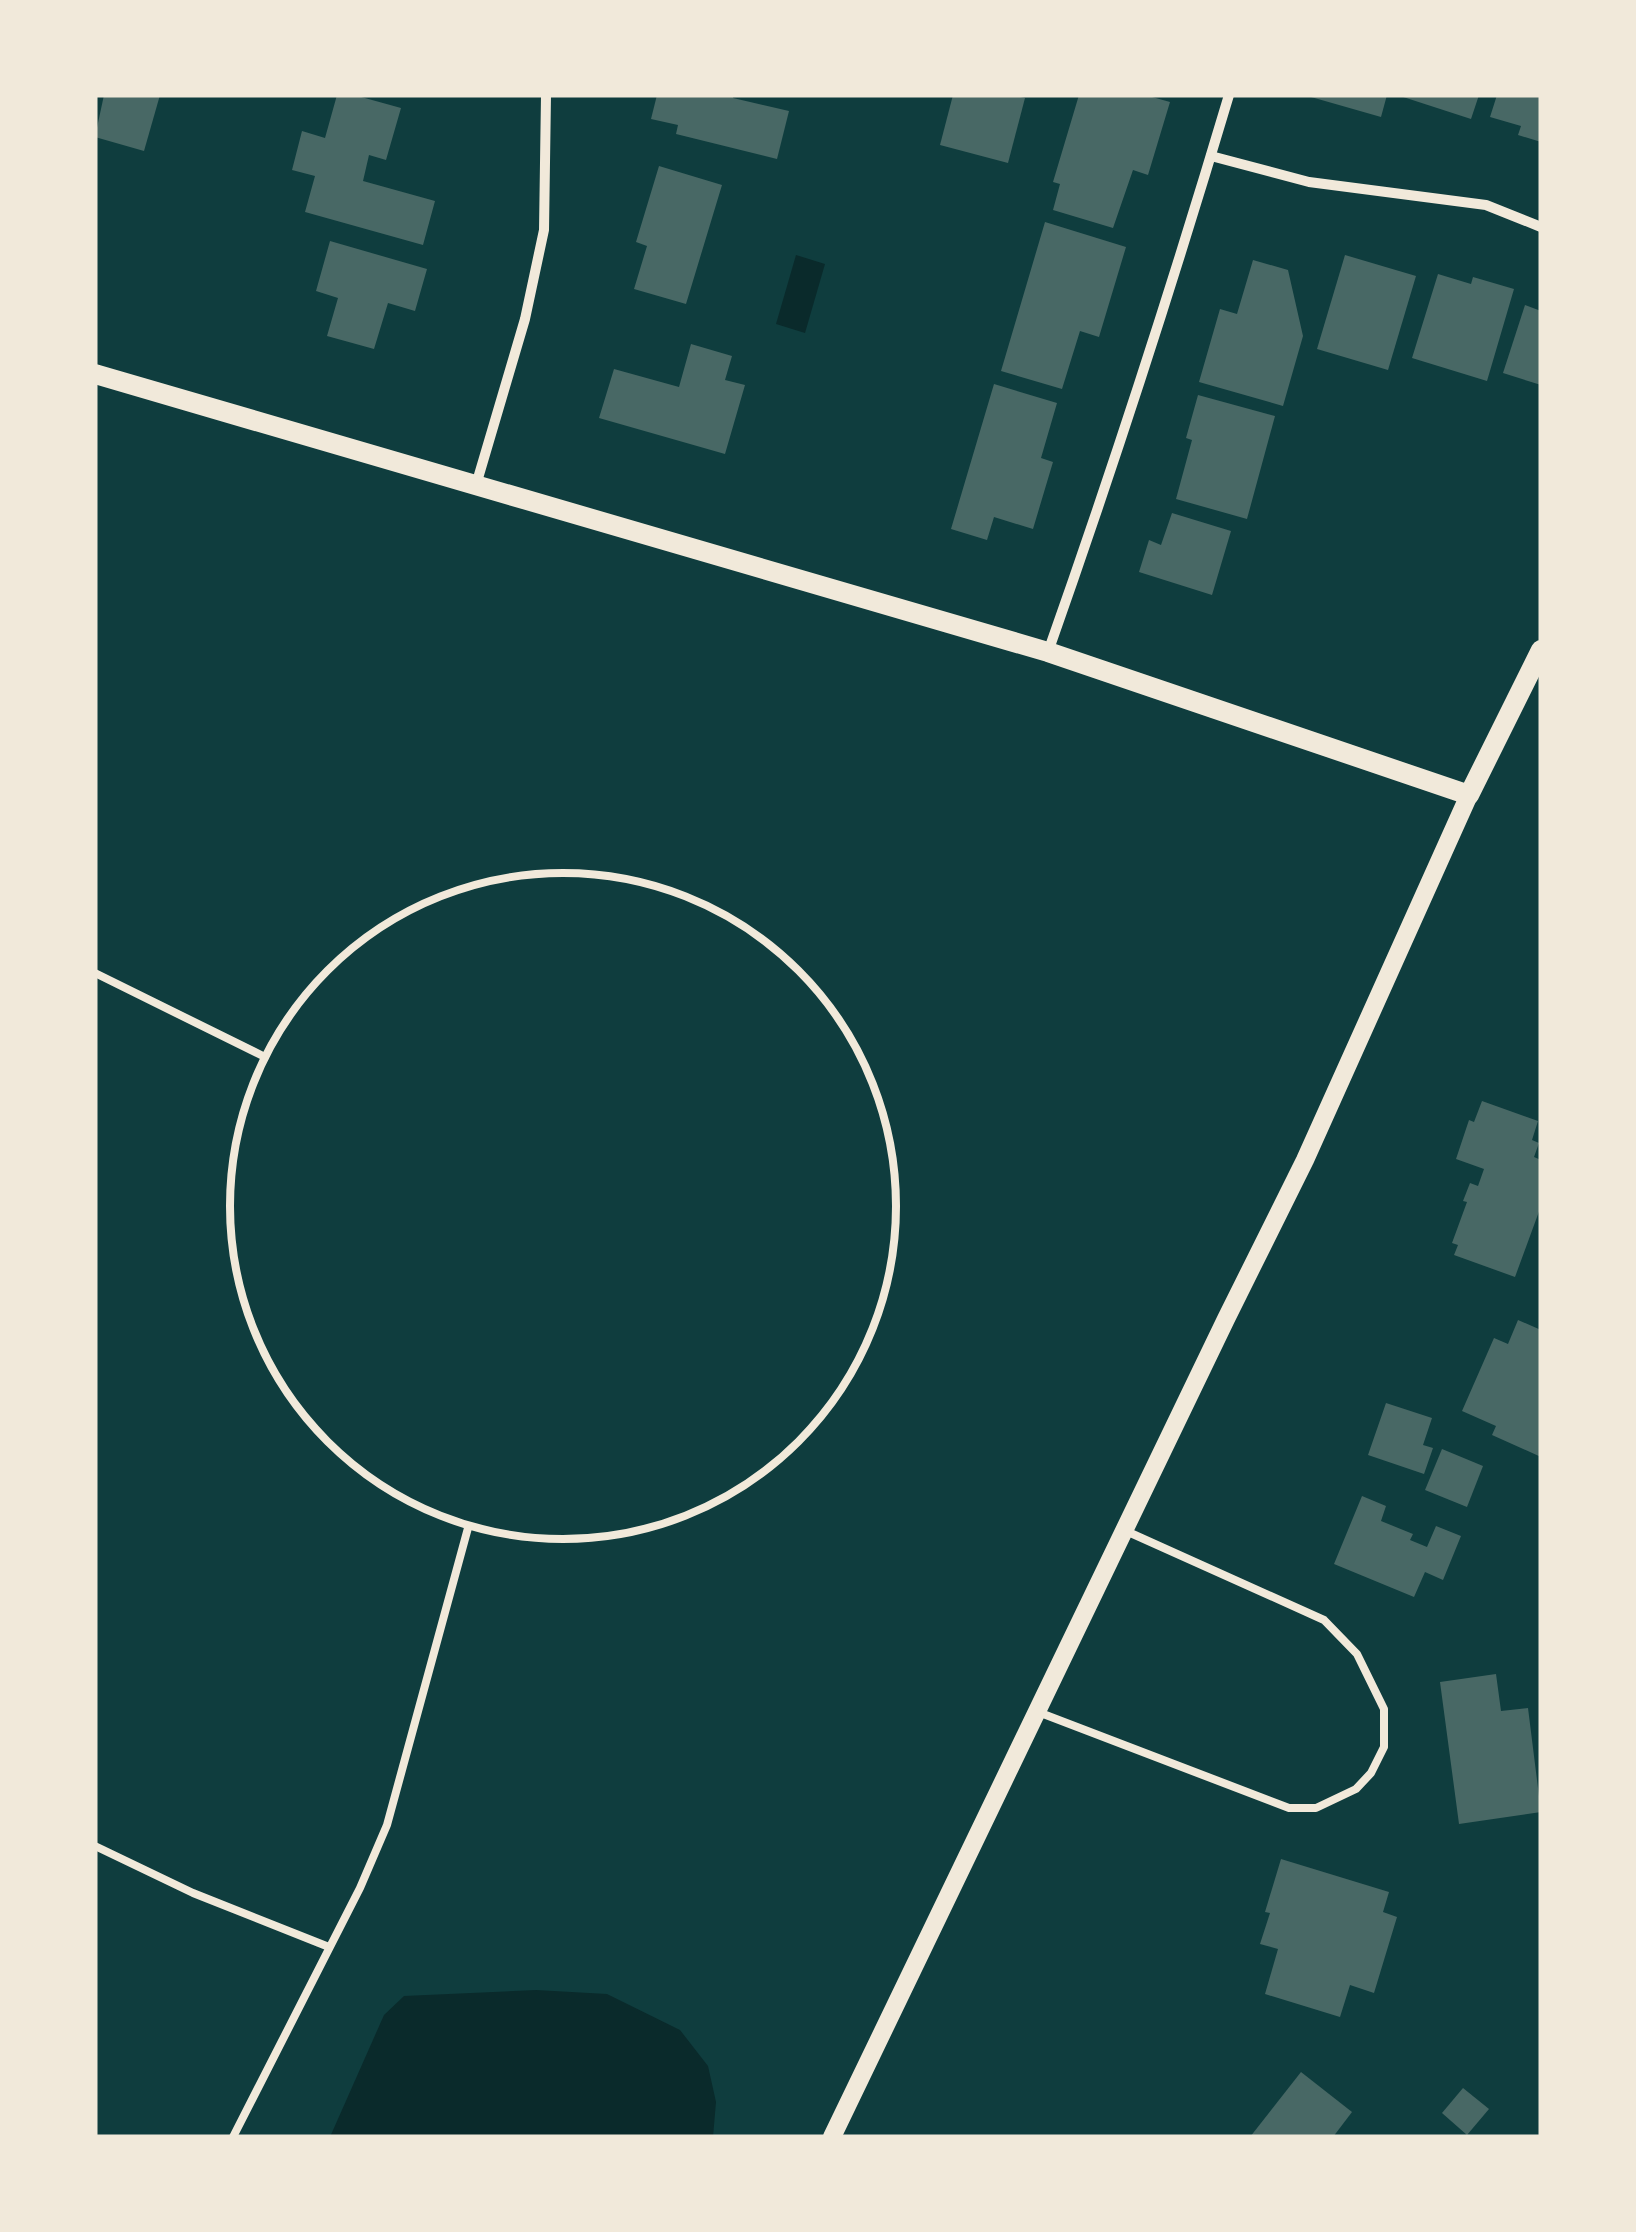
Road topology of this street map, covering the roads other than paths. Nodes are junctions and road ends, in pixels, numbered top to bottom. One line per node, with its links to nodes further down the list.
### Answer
1 (546, 95): 6 (street)
2 (1229, 95): 3 (street)
3 (1211, 156): 4 (street); 8 (street)
4 (1541, 227)
5 (95, 374): 6 (main road)
6 (475, 487): 8 (main road)
7 (1541, 650): 9 (main road)
8 (1048, 652): 9 (main road)
9 (1468, 795): 13 (street)
10 (95, 973): 11 (lane)
11 (265, 1057): 12 (lane); 12 (lane)
12 (468, 1528): 16 (lane)
13 (1125, 1530): 14 (street); 14 (lane)
14 (1038, 1712): 18 (street)
15 (95, 1846): 16 (lane)
16 (329, 1947): 17 (lane)
17 (233, 2137)
18 (832, 2137)

